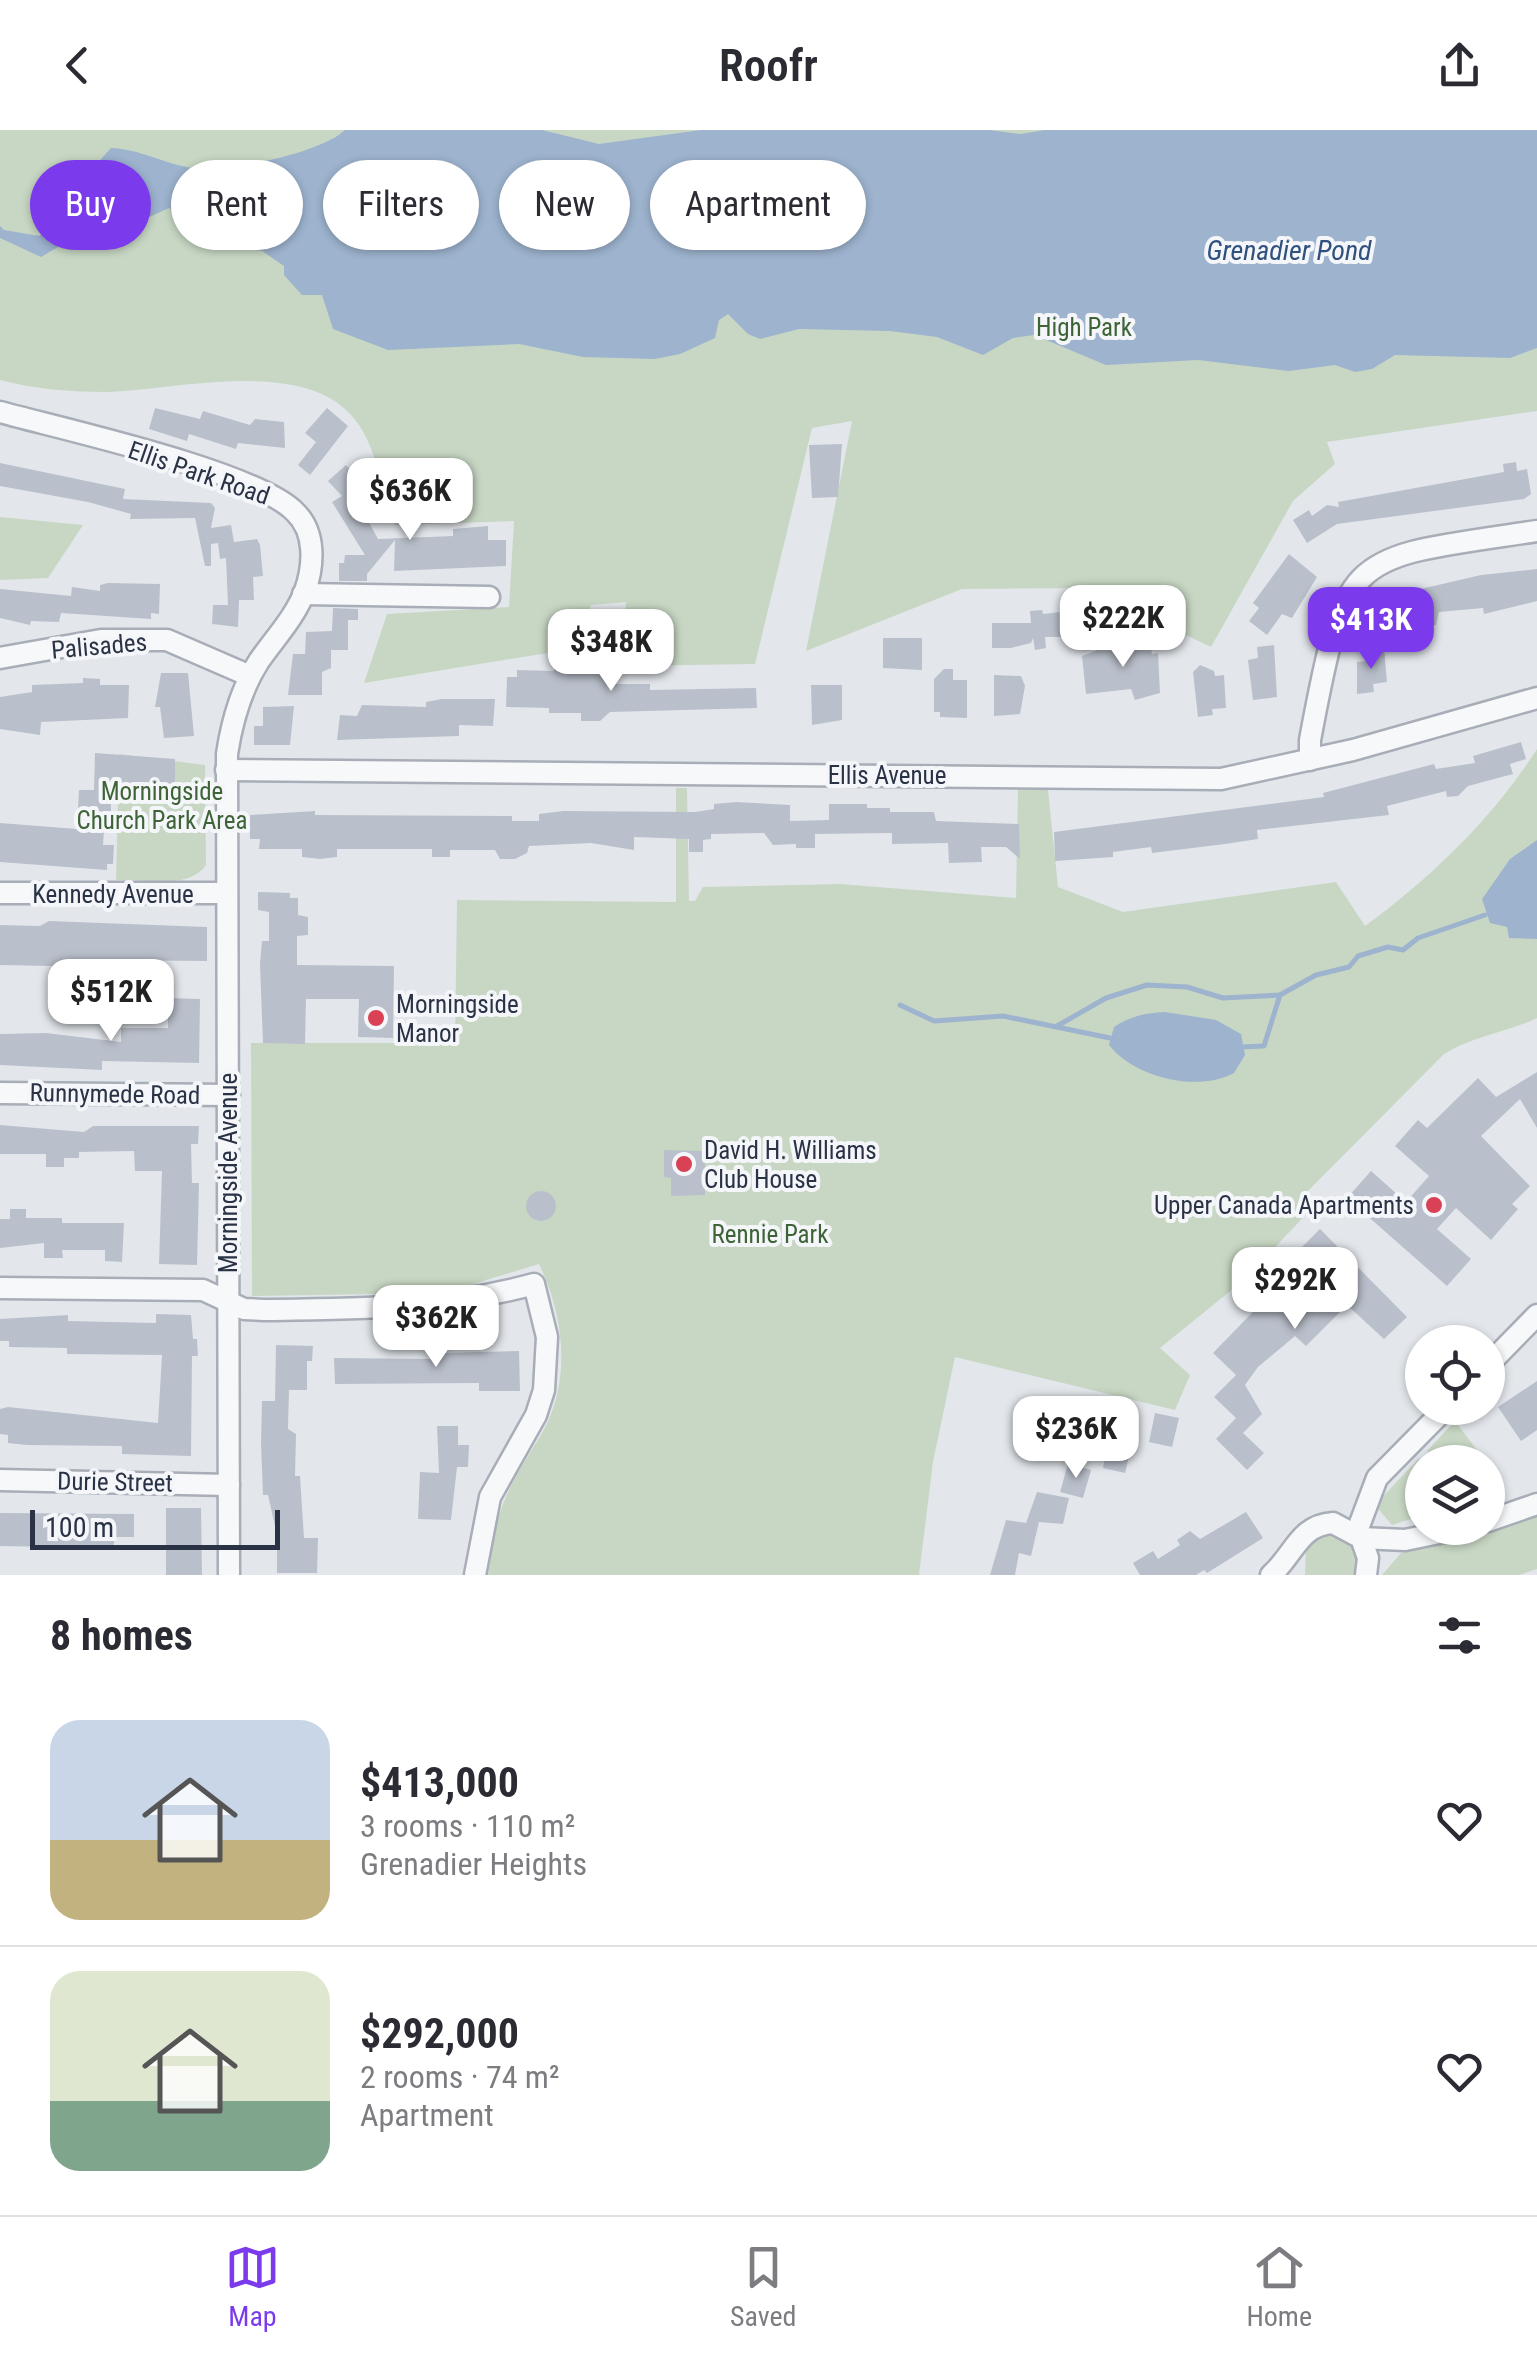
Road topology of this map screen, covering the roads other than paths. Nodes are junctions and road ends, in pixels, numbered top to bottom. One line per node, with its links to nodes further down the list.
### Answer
1 (0, 412): 3 (street, Ellis Park Road)
2 (1537, 530): 8 (street)
3 (304, 594): 4 (street); 6 (street, Ellis Park Road)
4 (489, 597)
5 (0, 658): 6 (street, Palisades)
6 (250, 676): 9 (street, Ellis Park Road)
7 (1537, 698): 8 (street, Ellis Avenue)
8 (1310, 760): 9 (street, Ellis Avenue)
9 (226, 770): 11 (street, Morningside Avenue)
10 (0, 893): 11 (street, Kennedy Avenue)
11 (225, 893): 13 (street, Morningside Avenue)
12 (0, 1093): 13 (street, Runnymede Road)
13 (230, 1095): 15 (street, Morningside Avenue)
14 (0, 1288): 15 (street)
15 (227, 1300): 21 (street, Morningside Avenue); 30 (street)
16 (1537, 1314): 17 (street)
17 (1505, 1347)
18 (1429, 1425): 19 (street)
19 (1376, 1478): 24 (street); 25 (street)
20 (0, 1480): 21 (street, Durie Street)
21 (229, 1485): 29 (street, Morningside Avenue)
22 (1537, 1504): 23 (street)
23 (1505, 1515)
24 (1333, 1523): 25 (street); 27 (street)
25 (1358, 1536): 26 (street); 28 (street)
26 (1405, 1540): 28 (street)
27 (1293, 1550): 31 (street); 32 (street)
28 (1367, 1572)
29 (230, 1575)
30 (474, 1575)
31 (1271, 1575)
32 (1294, 1575)

